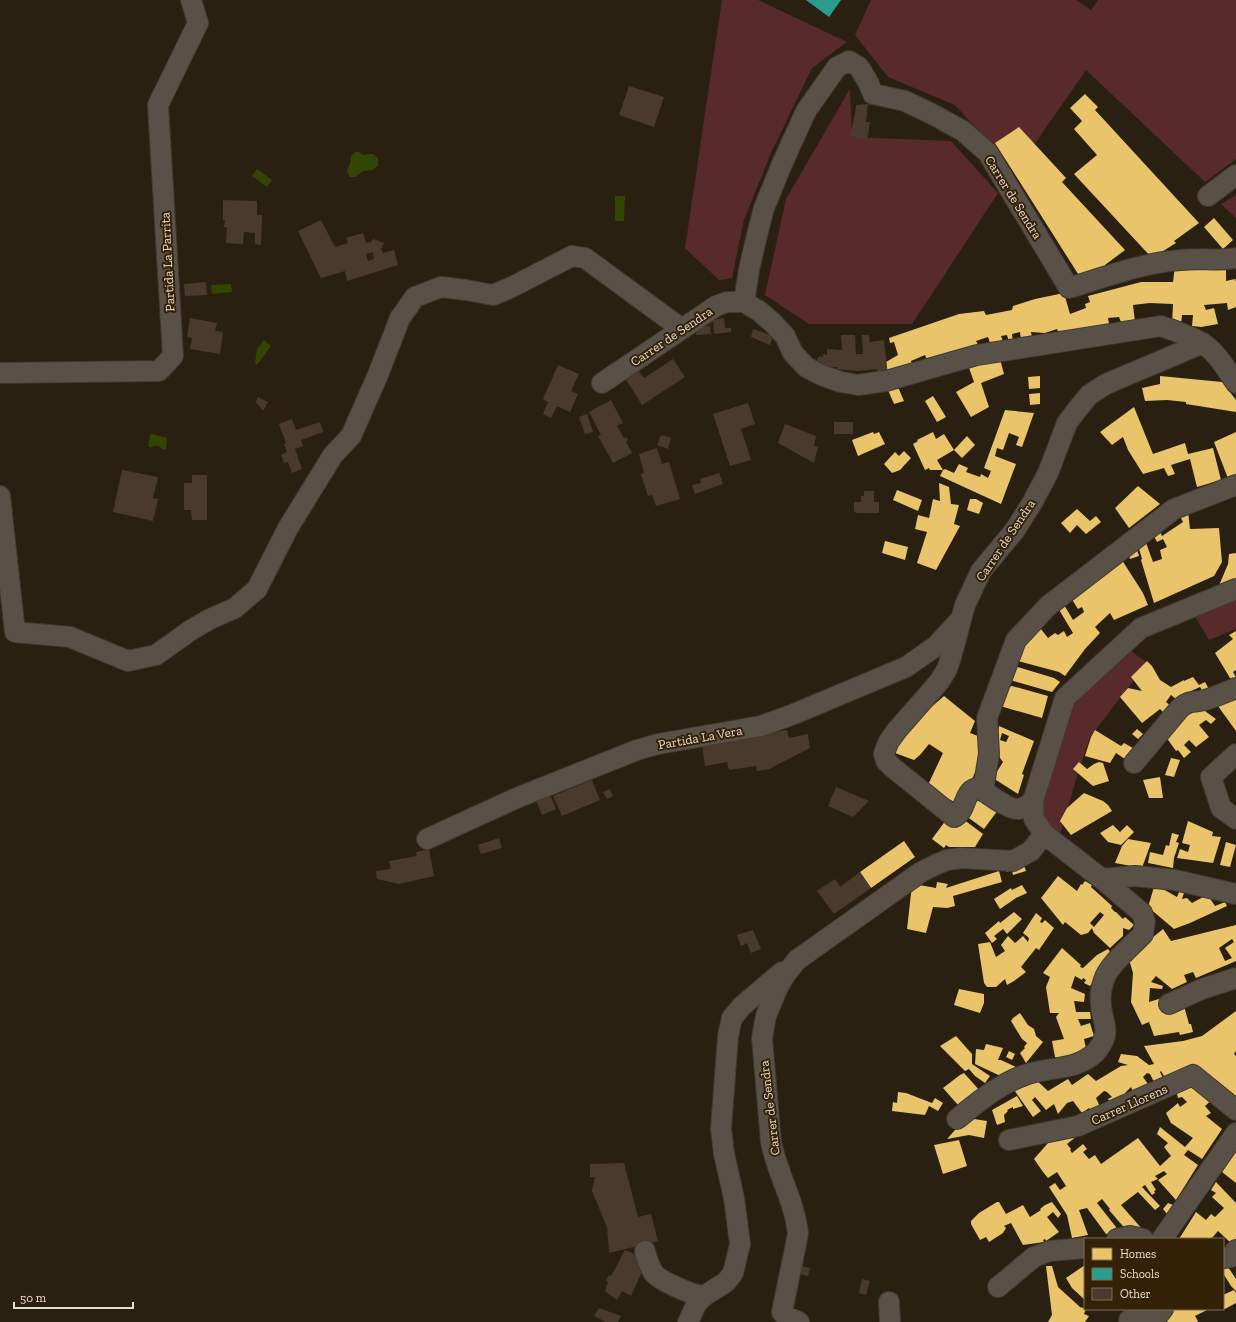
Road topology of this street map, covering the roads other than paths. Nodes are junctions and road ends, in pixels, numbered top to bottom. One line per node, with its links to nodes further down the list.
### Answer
1 (191, 0): 8 (street, Partida La Parrita)
2 (1236, 175): 3 (street)
3 (1208, 196)
4 (1236, 258): 5 (street, Carrer de Sendra)
5 (744, 302): 6 (street, Carrer de Sendra); 7 (street)
6 (682, 329): 9 (street, Carrer de Sendra); 12 (street)
7 (1203, 343): 10 (street); 14 (street, Carrer de Sendra)
8 (0, 373)
9 (602, 383)
10 (1236, 383)
11 (1236, 485): 18 (street)
12 (0, 496)
13 (1236, 589): 19 (street)
14 (960, 620): 18 (street, Carrer de Sendra); 22 (street, Partida La Vera)
15 (1236, 688): 17 (street)
16 (1236, 754): 20 (street)
17 (1134, 763)
18 (983, 791): 19 (street)
19 (1033, 801): 21 (street)
20 (1236, 820)
21 (1044, 834): 23 (street); 25 (street, Carrer de Sendra)
22 (427, 839)
23 (1102, 879): 24 (street); 29 (street)
24 (1236, 894)
25 (798, 960): 40 (street, Carrer de Sendra); 45 (street, Carrer de Sendra)
26 (1236, 978): 27 (street)
27 (1169, 1004)
28 (1236, 1110): 31 (street, Carrer Llorens)
29 (956, 1120)
30 (1236, 1133): 34 (street)
31 (1009, 1140)
32 (1121, 1238): 33 (street)
33 (1139, 1238)
34 (1163, 1238)
35 (1084, 1248): 39 (street)
36 (1236, 1250): 38 (street)
37 (645, 1251): 40 (street)
38 (1224, 1258)
39 (998, 1287)
40 (704, 1296): 44 (street, Carrer de Sendra)
41 (889, 1302): 46 (street)
42 (1162, 1310): 43 (street)
43 (1129, 1317)
44 (688, 1322)
45 (799, 1322)
46 (890, 1322)

